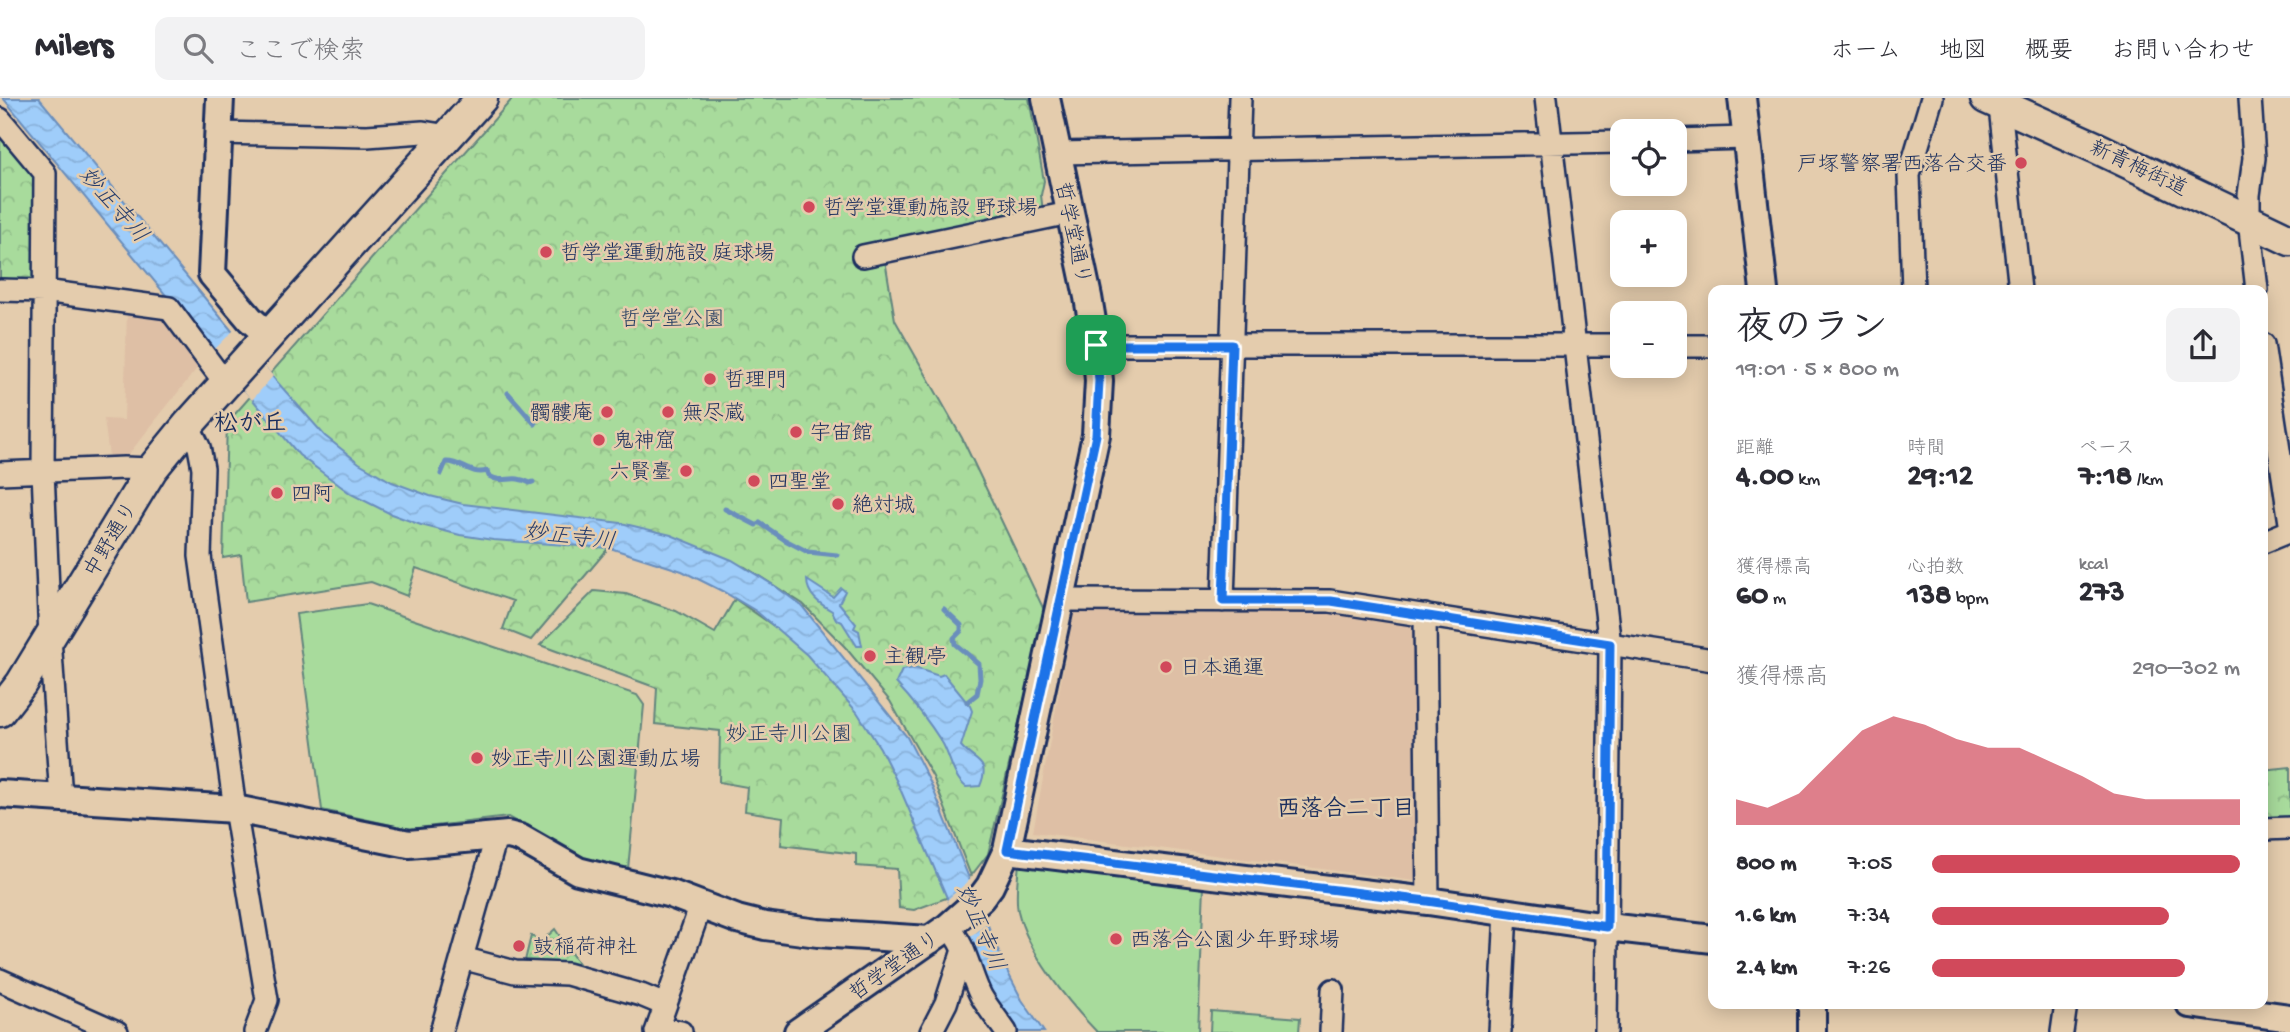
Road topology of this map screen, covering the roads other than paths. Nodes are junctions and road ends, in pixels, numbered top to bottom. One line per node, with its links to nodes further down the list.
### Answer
1 (220, 98): 11 (street)
2 (482, 98): 12 (main road)
3 (1046, 98): 18 (street, 哲学堂通り)
4 (1240, 98): 17 (street)
5 (1546, 98): 16 (street)
6 (1742, 98): 13 (street)
7 (1932, 98): 24 (street)
8 (2250, 98): 20 (street)
9 (1995, 100): 20 (main road, 新青梅街道); 25 (street)
10 (0, 119): 28 (street)
11 (218, 134): 12 (street); 29 (street)
12 (448, 136): 29 (main road)
13 (1746, 138): 14 (street); 23 (street)
14 (1687, 140)
15 (1610, 142): 16 (street)
16 (1551, 144): 17 (street); 30 (street)
17 (1238, 150): 18 (street); 32 (street)
18 (1058, 153): 19 (street, 哲学堂通り)
19 (1069, 213): 22 (street); 31 (street, 哲学堂通り)
20 (2249, 220): 21 (main road, 新青梅街道); 26 (street)
21 (2290, 240)
22 (863, 256)
23 (1763, 285)
24 (1913, 285)
25 (2019, 285)
26 (2256, 285)
27 (0, 290): 28 (street)
28 (44, 291): 36 (street); 40 (street)
29 (261, 343): 36 (main road, 中野通り)
30 (1575, 344): 32 (street); 33 (street); 49 (street)
31 (1096, 345): 32 (street); 45 (street, 哲学堂通り)
32 (1232, 345): 46 (street)
33 (1610, 345)
34 (1687, 346): 35 (street)
35 (1708, 346)
36 (228, 379): 38 (main road, 中野通り)
37 (2268, 380): 42 (street)
38 (187, 425): 39 (main road, 中野通り); 54 (street)
39 (152, 469): 40 (street); 48 (main road, 中野通り)
40 (43, 471): 41 (street); 48 (street)
41 (0, 474)
42 (2290, 523)
43 (2290, 531): 44 (street)
44 (2268, 540)
45 (1060, 600): 46 (street); 58 (street, 哲学堂通り)
46 (1223, 601): 47 (street)
47 (1424, 615): 49 (street); 59 (street)
48 (50, 638): 51 (main road, 中野通り); 53 (street)
49 (1610, 644): 50 (street); 62 (street)
50 (1708, 659)
51 (0, 711)
52 (0, 794): 53 (street)
53 (61, 798): 54 (street)
54 (235, 809): 57 (street); 76 (street)
55 (2290, 828): 56 (street)
56 (2268, 830)
57 (497, 834): 60 (street); 66 (street)
58 (1007, 850): 59 (street); 63 (street, 哲学堂通り)
59 (1427, 901): 61 (street)
60 (701, 905): 63 (street); 69 (street)
61 (1506, 911): 62 (street); 83 (street)
62 (1607, 927): 64 (street); 84 (street)
63 (944, 929): 65 (street); 79 (street, 哲学堂通り)
64 (1708, 938)
65 (964, 950): 80 (street); 81 (street)
66 (462, 958): 69 (street); 77 (street)
67 (0, 980): 75 (street)
68 (1333, 990): 82 (street)
69 (665, 1005): 74 (street)
70 (1812, 1009): 85 (street)
71 (2065, 1009): 86 (street)
72 (2223, 1009): 73 (street)
73 (2289, 1019)
74 (657, 1030): 78 (street)
75 (117, 1032)
76 (255, 1032)
77 (442, 1032)
78 (681, 1032)
79 (798, 1032)
80 (931, 1032)
81 (1006, 1032)
82 (1331, 1032)
83 (1500, 1032)
84 (1606, 1032)
85 (1812, 1032)
86 (2063, 1032)

